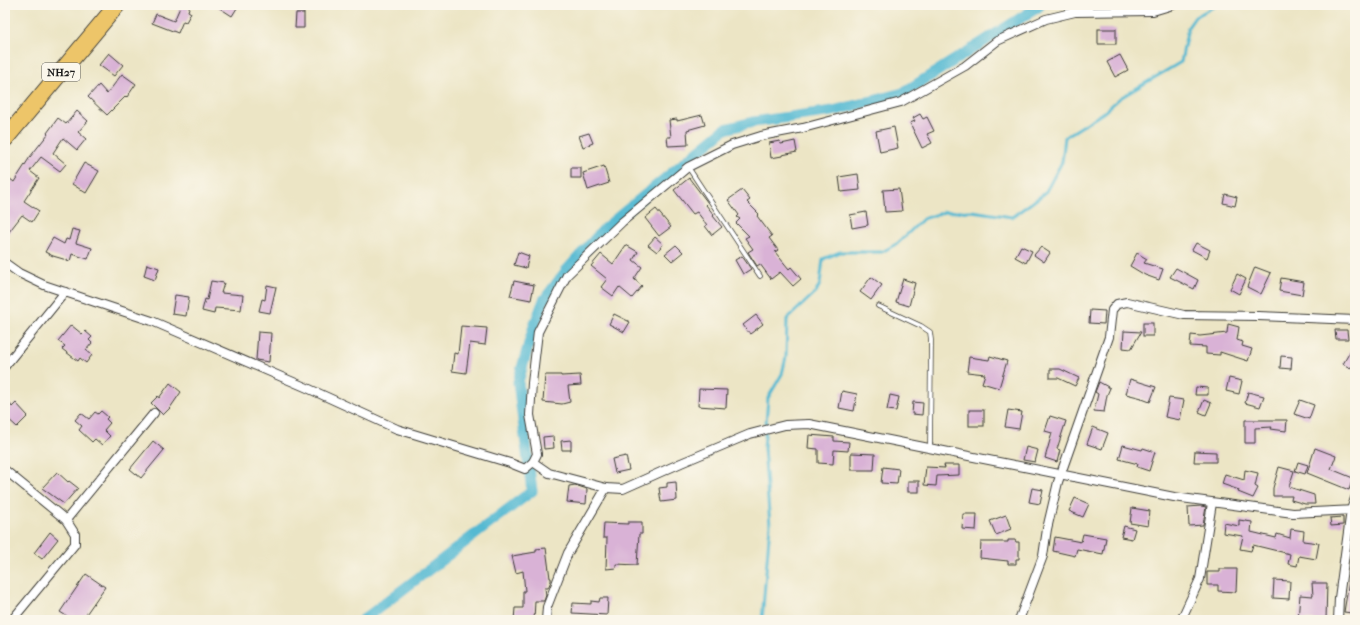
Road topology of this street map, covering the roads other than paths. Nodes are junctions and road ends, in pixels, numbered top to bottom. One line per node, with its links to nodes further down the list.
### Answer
1 (117, 5): 3 (highway, NH27)
2 (1172, 5): 4 (street)
3 (5, 139)
4 (688, 167): 6 (lane); 13 (street)
5 (5, 263): 7 (street)
6 (760, 276)
7 (65, 292): 10 (street); 13 (street)
8 (878, 306): 12 (lane)
9 (1355, 320): 15 (street)
10 (5, 366)
11 (154, 413): 20 (street)
12 (930, 449): 15 (street); 16 (street)
13 (533, 462): 16 (street)
14 (5, 470): 20 (street)
15 (1061, 475): 18 (street); 23 (street)
16 (606, 488): 22 (street)
17 (1355, 498): 19 (street)
18 (1212, 502): 19 (street); 24 (street)
19 (1353, 510): 25 (street)
20 (66, 520): 21 (street)
21 (12, 620)
22 (546, 620)
23 (1019, 620)
24 (1181, 620)
25 (1338, 620)

